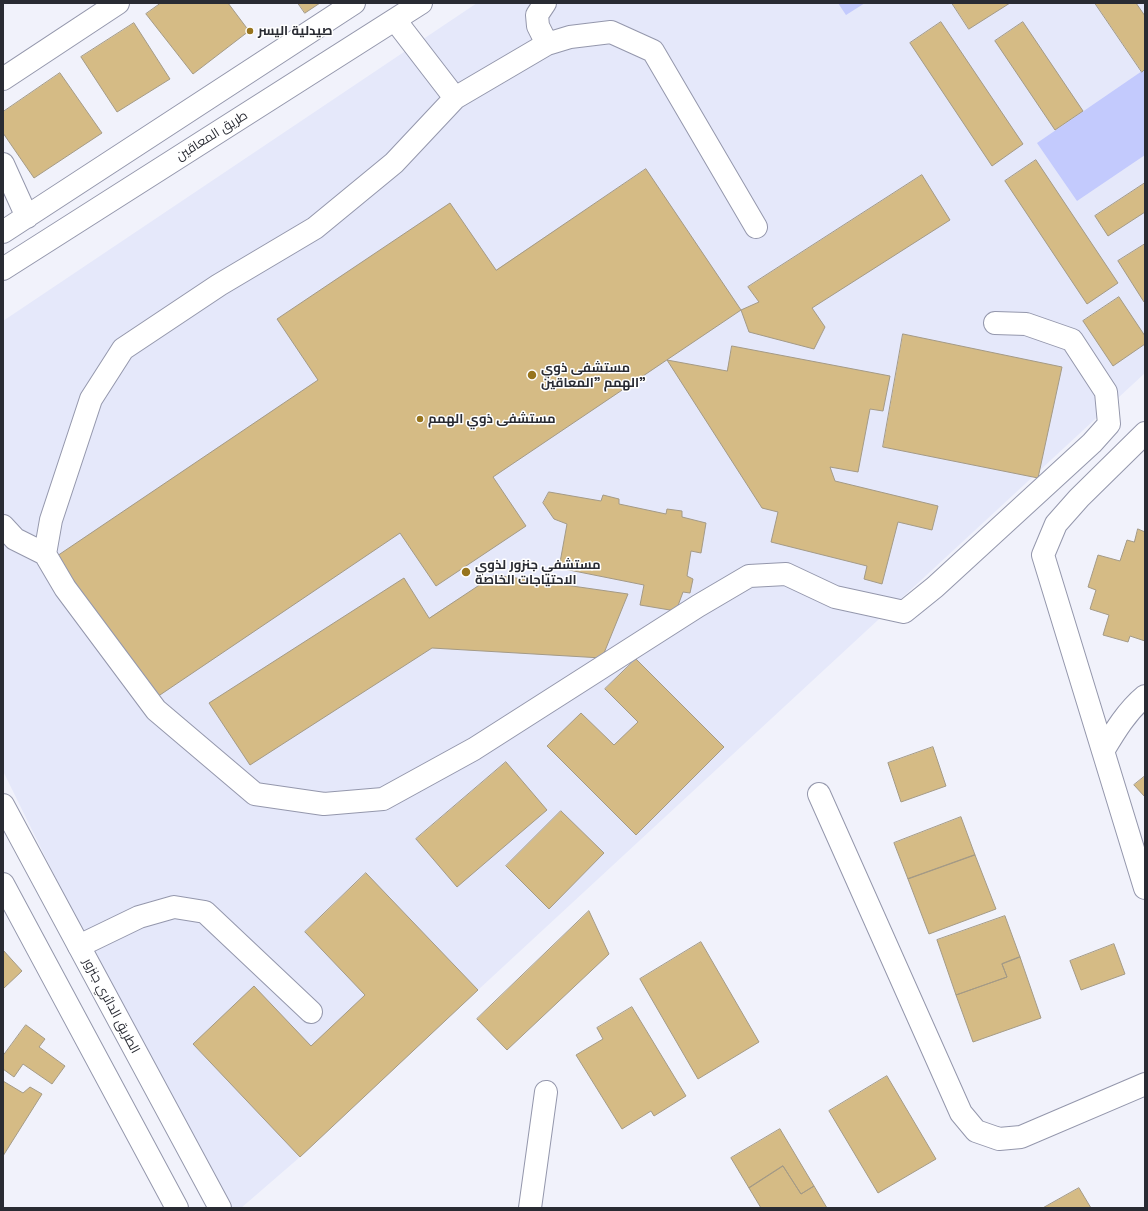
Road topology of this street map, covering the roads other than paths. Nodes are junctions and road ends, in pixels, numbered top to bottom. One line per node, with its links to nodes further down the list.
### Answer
1 (118, 3): 7 (street)
2 (354, 3): 10 (street)
3 (421, 3): 5 (street, طريق المعاقين)
4 (545, 3): 6 (street)
5 (395, 20): 8 (street); 13 (street, طريق المعاقين)
6 (547, 44): 8 (street); 11 (street)
7 (3, 79)
8 (455, 98): 17 (street)
9 (3, 164): 10 (street)
10 (27, 217): 12 (street)
11 (756, 227)
12 (3, 232)
13 (3, 269)
14 (995, 323): 17 (street)
15 (1145, 433): 19 (street)
16 (3, 526): 17 (street)
17 (45, 554)
18 (1145, 696): 19 (street)
19 (1103, 751): 23 (street)
20 (819, 794): 26 (street)
21 (3, 805): 24 (street, الطريق الدائري جنزور)
22 (3, 884): 28 (street)
23 (1145, 888)
24 (79, 946): 25 (street); 29 (street, الطريق الدائري جنزور)
25 (311, 1012)
26 (1145, 1084)
27 (546, 1092): 30 (street)
28 (177, 1208)
29 (220, 1208)
30 (530, 1208)

